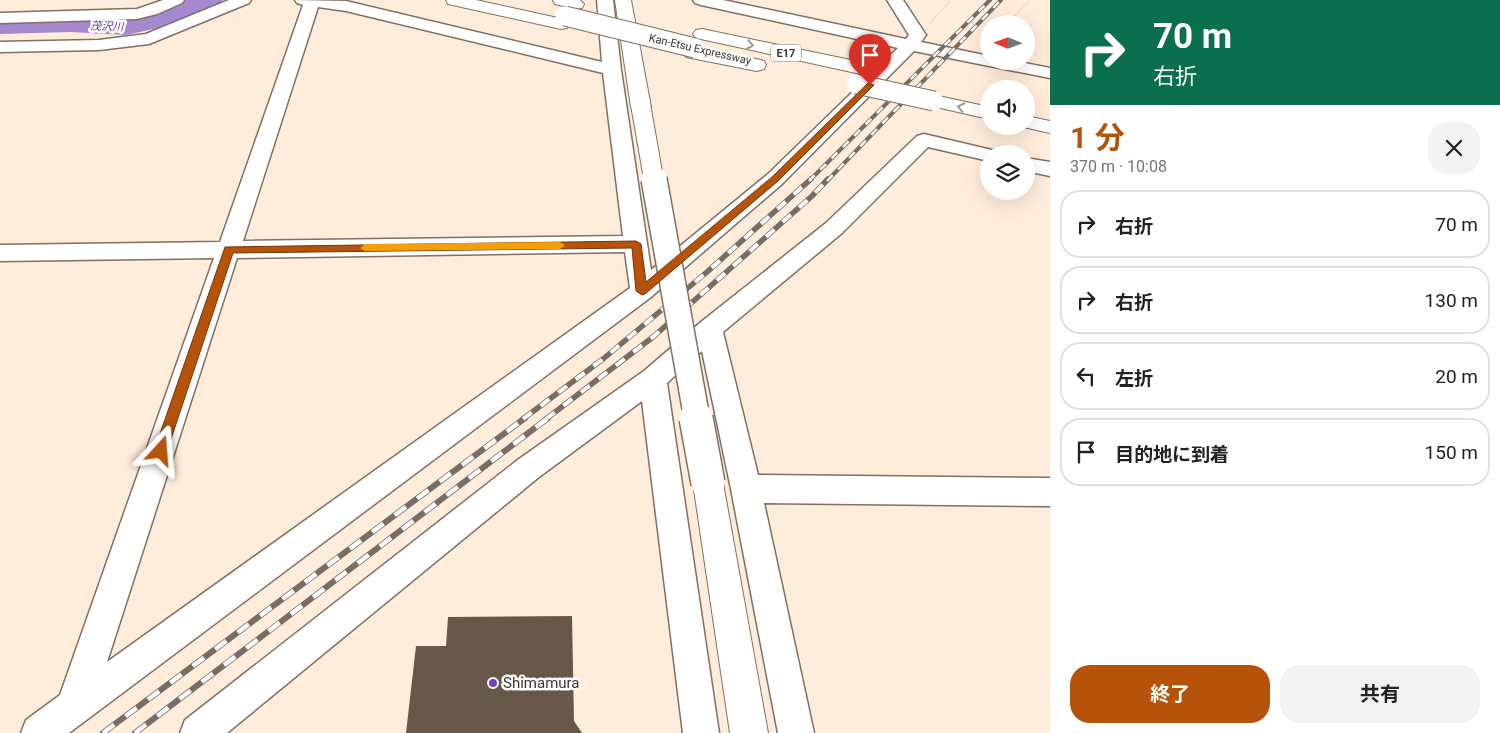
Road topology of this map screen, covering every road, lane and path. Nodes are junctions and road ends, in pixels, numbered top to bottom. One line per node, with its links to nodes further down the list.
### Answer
1 (176, 0): 14 (street)
2 (243, 0): 17 (street)
3 (454, 0): 12 (main road)
4 (500, 0): 12 (main road, Kan-Etsu Expressway / E17)
5 (605, 0): 19 (street)
6 (623, 0): 43 (main road, bridge)
7 (701, 0): 15 (street)
8 (895, 0): 15 (street)
9 (951, 0): 15 (path)
10 (1030, 0): 13 (path)
11 (308, 1): 19 (street); 32 (street)
12 (566, 11): 16 (main road); 16 (main road, Kan-Etsu Expressway / E17)
13 (1016, 15)
14 (0, 18)
15 (915, 40): 21 (street); 34 (street)
16 (696, 45): 18 (main road); 22 (main road, Kan-Etsu Expressway / E17); 23 (main road, Kan-Etsu Expressway / E17, one-way to 23)
17 (0, 47)
18 (778, 69)
19 (612, 70): 31 (street)
20 (797, 72): 22 (main road)
21 (1050, 72)
22 (825, 78): 23 (main road, Kan-Etsu Expressway / E17, bridge)
23 (939, 93): 24 (main road, Kan-Etsu Expressway / E17); 25 (main road, Kan-Etsu Expressway / E17, one-way to 23)
24 (980, 95)
25 (980, 109)
26 (1035, 124): 27 (main road)
27 (1050, 127)
28 (980, 153): 35 (street)
29 (1035, 166): 30 (street)
30 (1050, 169)
31 (636, 244): 32 (street); 34 (street)
32 (229, 250): 33 (street); 39 (street)
33 (0, 253)
34 (642, 291): 39 (street)
35 (710, 329): 36 (street); 37 (street)
36 (653, 379): 41 (street); 42 (street)
37 (746, 489): 38 (street); 44 (street)
38 (1050, 492)
39 (74, 708): 40 (street)
40 (40, 733)
41 (198, 733)
42 (701, 733)
43 (749, 733)
44 (796, 733)

